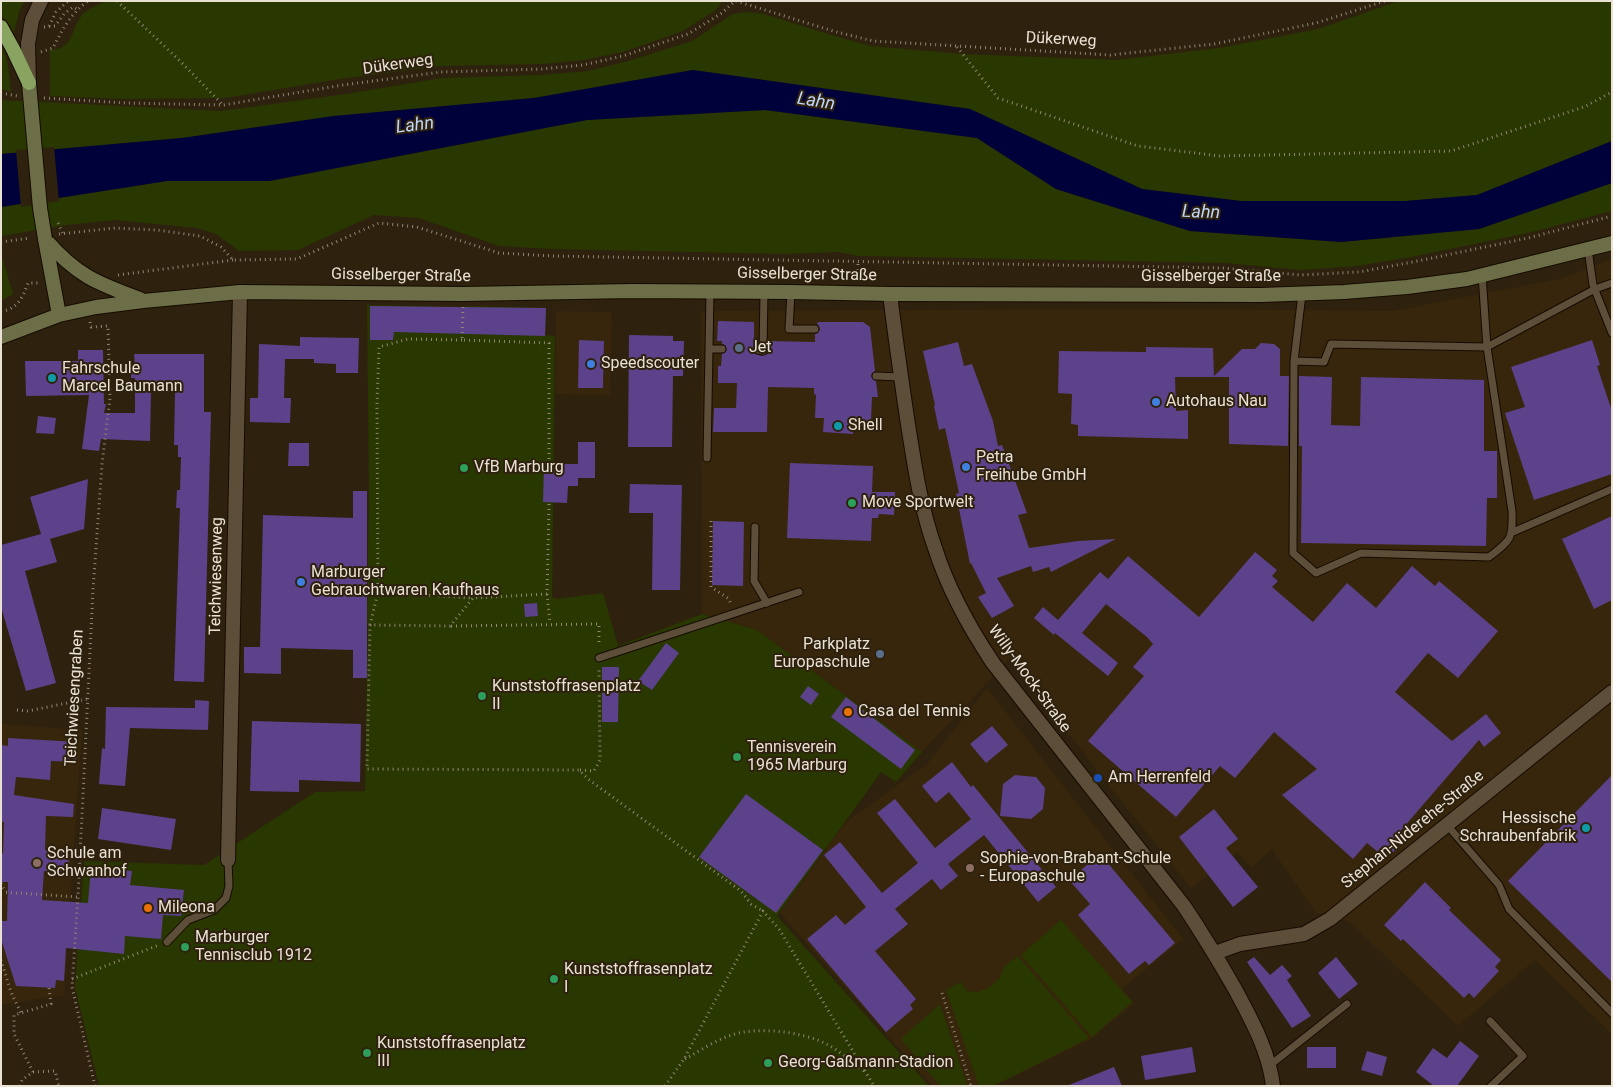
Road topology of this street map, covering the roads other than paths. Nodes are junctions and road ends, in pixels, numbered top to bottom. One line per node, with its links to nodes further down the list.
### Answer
1 (40, 1): 3 (street, bridge)
2 (1, 27): 3 (highway, bridge)
3 (29, 83): 4 (main road, bridge)
4 (45, 237): 16 (main road); 17 (main road)
5 (1612, 243): 6 (main road, Gisselberger Straße)
6 (1588, 249): 7 (main road, Gisselberger Straße); 9 (lane)
7 (1482, 275): 15 (main road, Gisselberger Straße); 21 (lane)
8 (1612, 283): 9 (lane)
9 (1595, 289): 19 (lane); 21 (lane)
10 (240, 292): 11 (main road, Gisselberger Straße); 16 (main road, Gisselberger Straße); 37 (street, Teichwiesenweg)
11 (710, 292): 12 (main road, Gisselberger Straße); 22 (lane)
12 (764, 292): 13 (main road, Gisselberger Straße); 24 (lane)
13 (791, 292): 14 (main road, Gisselberger Straße); 18 (lane)
14 (890, 294): 15 (main road, Gisselberger Straße); 27 (street, Willy-Mock-Straße)
15 (1302, 294): 25 (lane)
16 (143, 300): 17 (main road, Gisselberger Straße)
17 (59, 315): 20 (main road, Gisselberger Straße)
18 (815, 329)
19 (1612, 333)
20 (1, 337)
21 (1487, 347): 25 (lane); 31 (lane)
22 (709, 349): 23 (lane); 28 (lane)
23 (722, 349)
24 (758, 350)
25 (1294, 361): 31 (lane)
26 (876, 376): 27 (lane)
27 (900, 377): 39 (street, Willy-Mock-Straße)
28 (707, 458)
29 (1612, 489): 31 (lane)
30 (755, 527): 33 (lane)
31 (1513, 532)
32 (799, 592): 33 (lane)
33 (767, 603): 34 (lane)
34 (599, 658)
35 (1612, 692): 36 (street, Stephan-Niderehe-Straße)
36 (1447, 824): 39 (street, Stephan-Niderehe-Straße); 41 (lane)
37 (228, 860): 38 (lane)
38 (167, 942)
39 (1215, 954): 43 (street, Willy-Mock-Straße)
40 (1347, 1004): 43 (lane)
41 (1612, 1013)
42 (1490, 1021): 45 (lane)
43 (1269, 1066): 44 (street, Willy-Mock-Straße)
44 (1273, 1086)
45 (1492, 1086)

